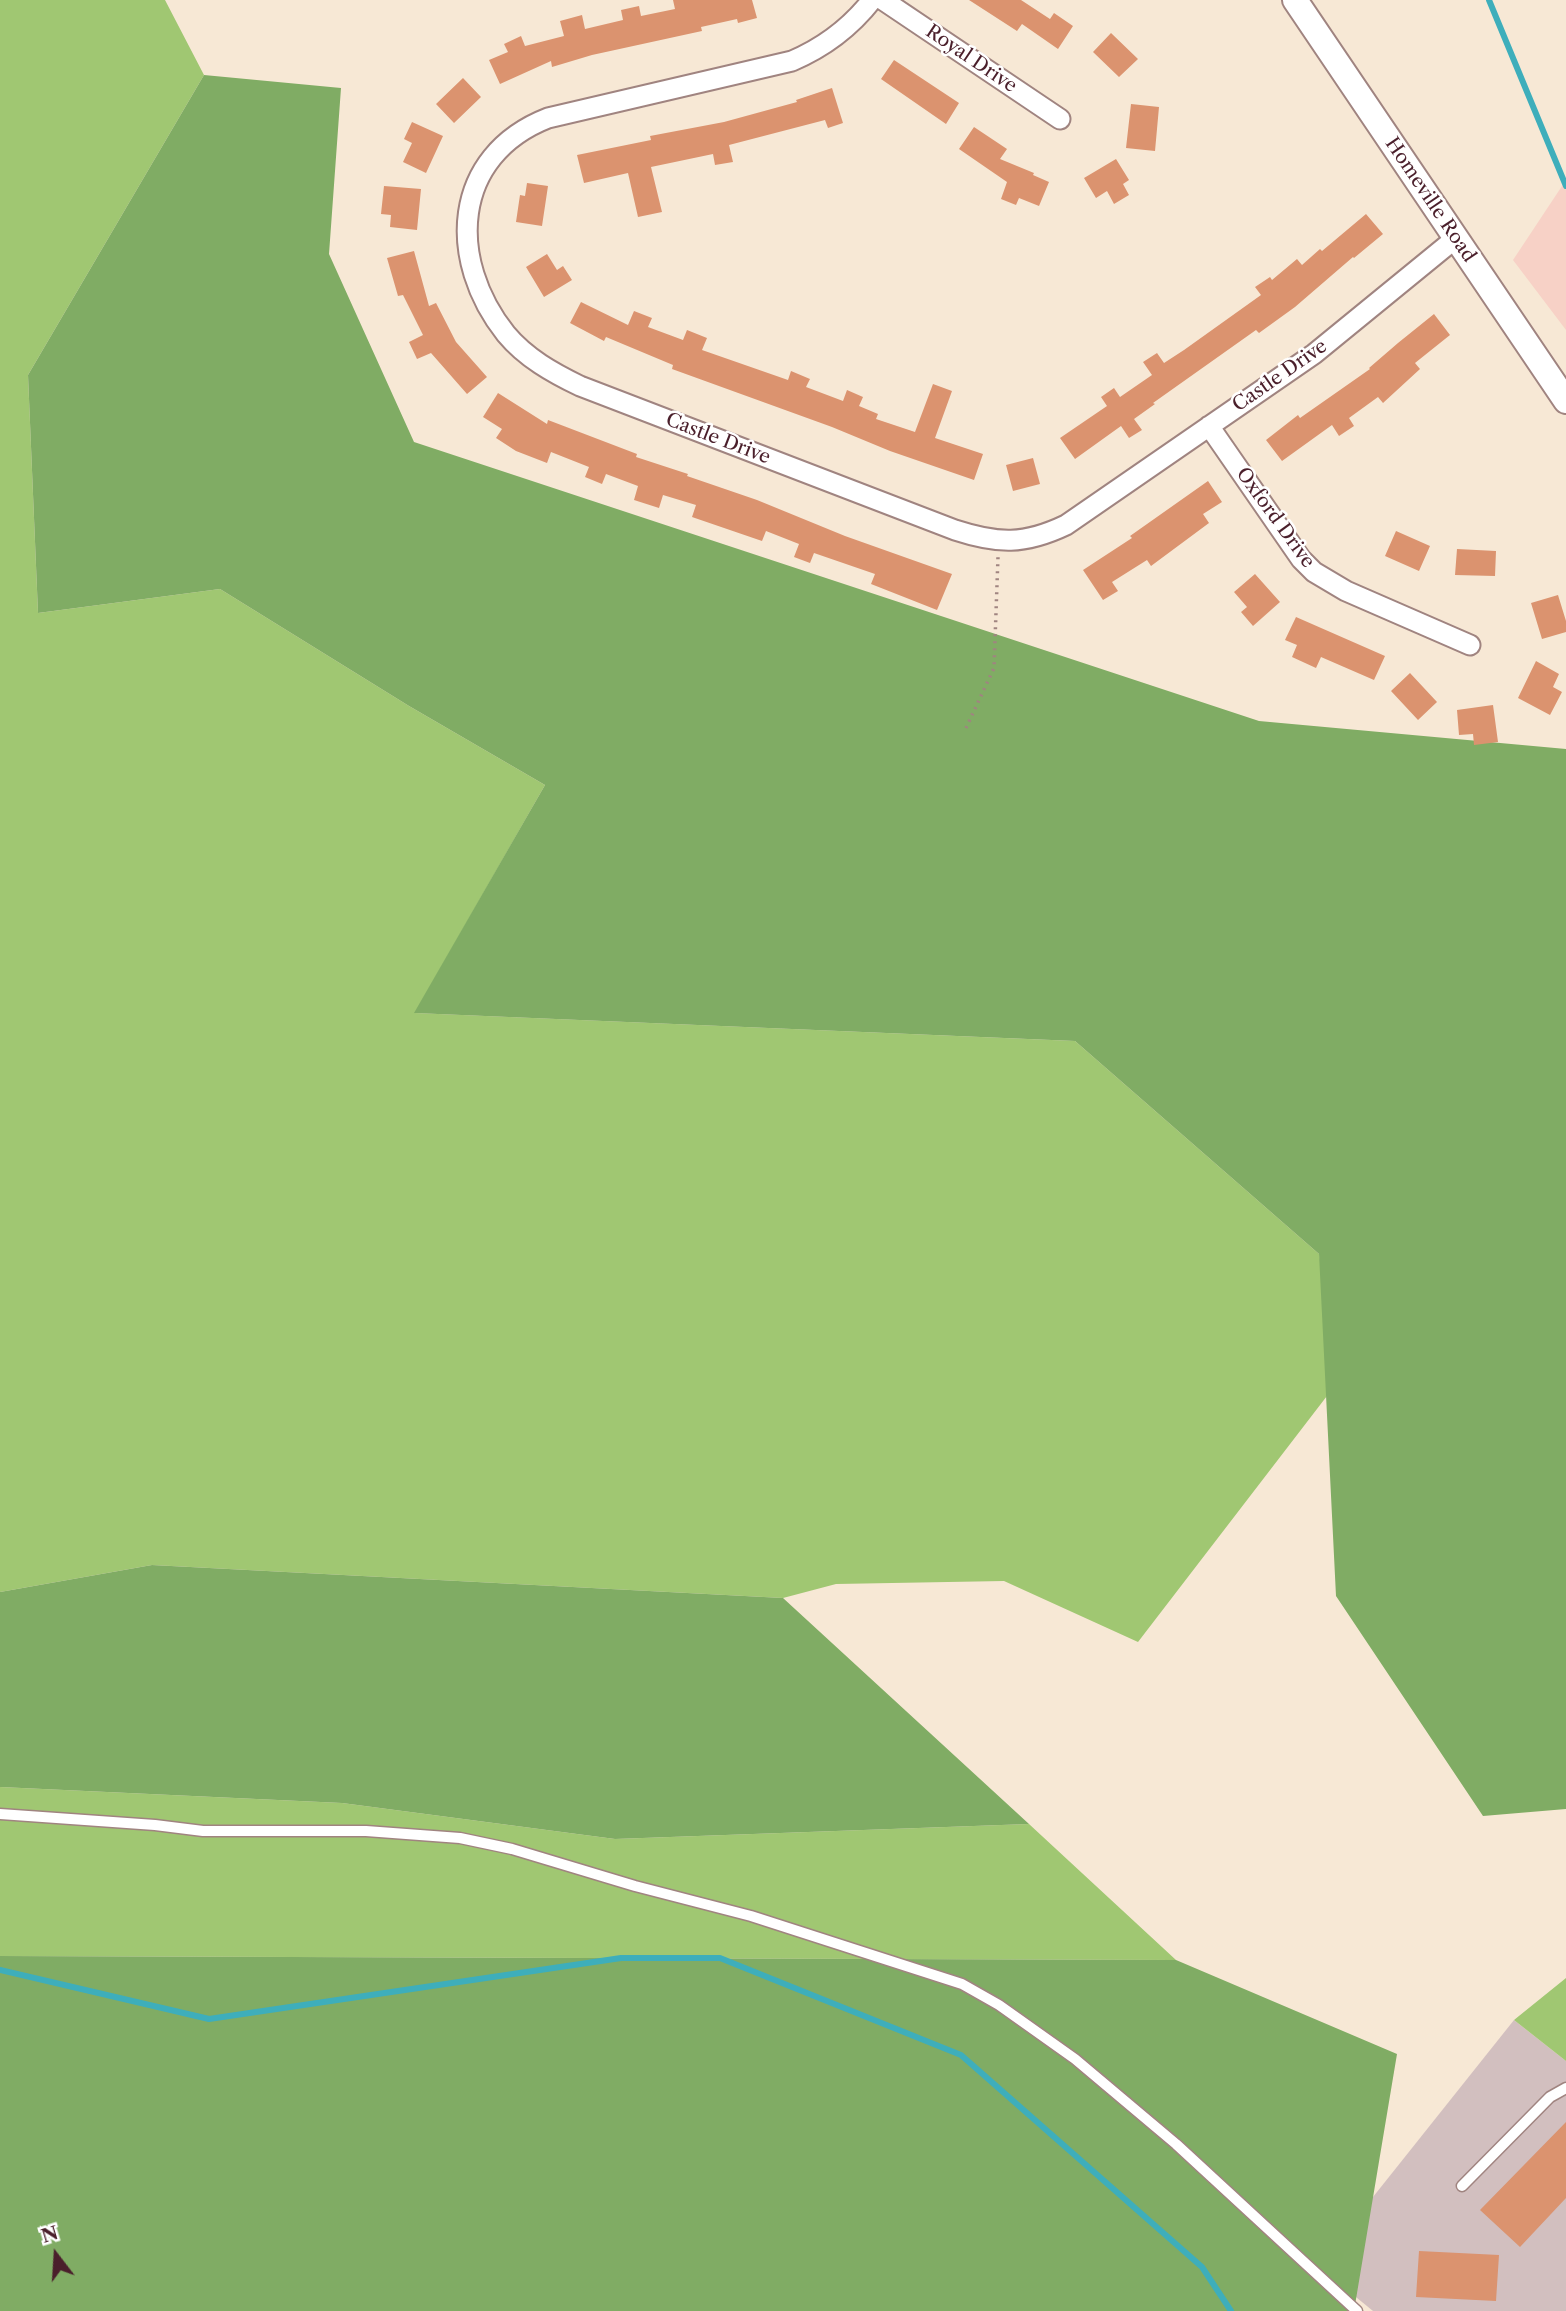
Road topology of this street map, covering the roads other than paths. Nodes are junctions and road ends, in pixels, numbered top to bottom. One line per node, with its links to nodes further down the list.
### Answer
1 (872, 0): 7 (street, Castle Drive)
2 (883, 0): 4 (street, Royal Drive)
3 (1295, 0): 5 (street, Homeville Road)
4 (1060, 119)
5 (1456, 238): 6 (street, Homeville Road); 7 (street, Castle Drive)
6 (1566, 401)
7 (1209, 426): 8 (street, Oxford Drive)
8 (1470, 645)
9 (0, 1814): 12 (lane)
10 (1566, 2088): 11 (lane)
11 (1462, 2186)
12 (1357, 2311)

